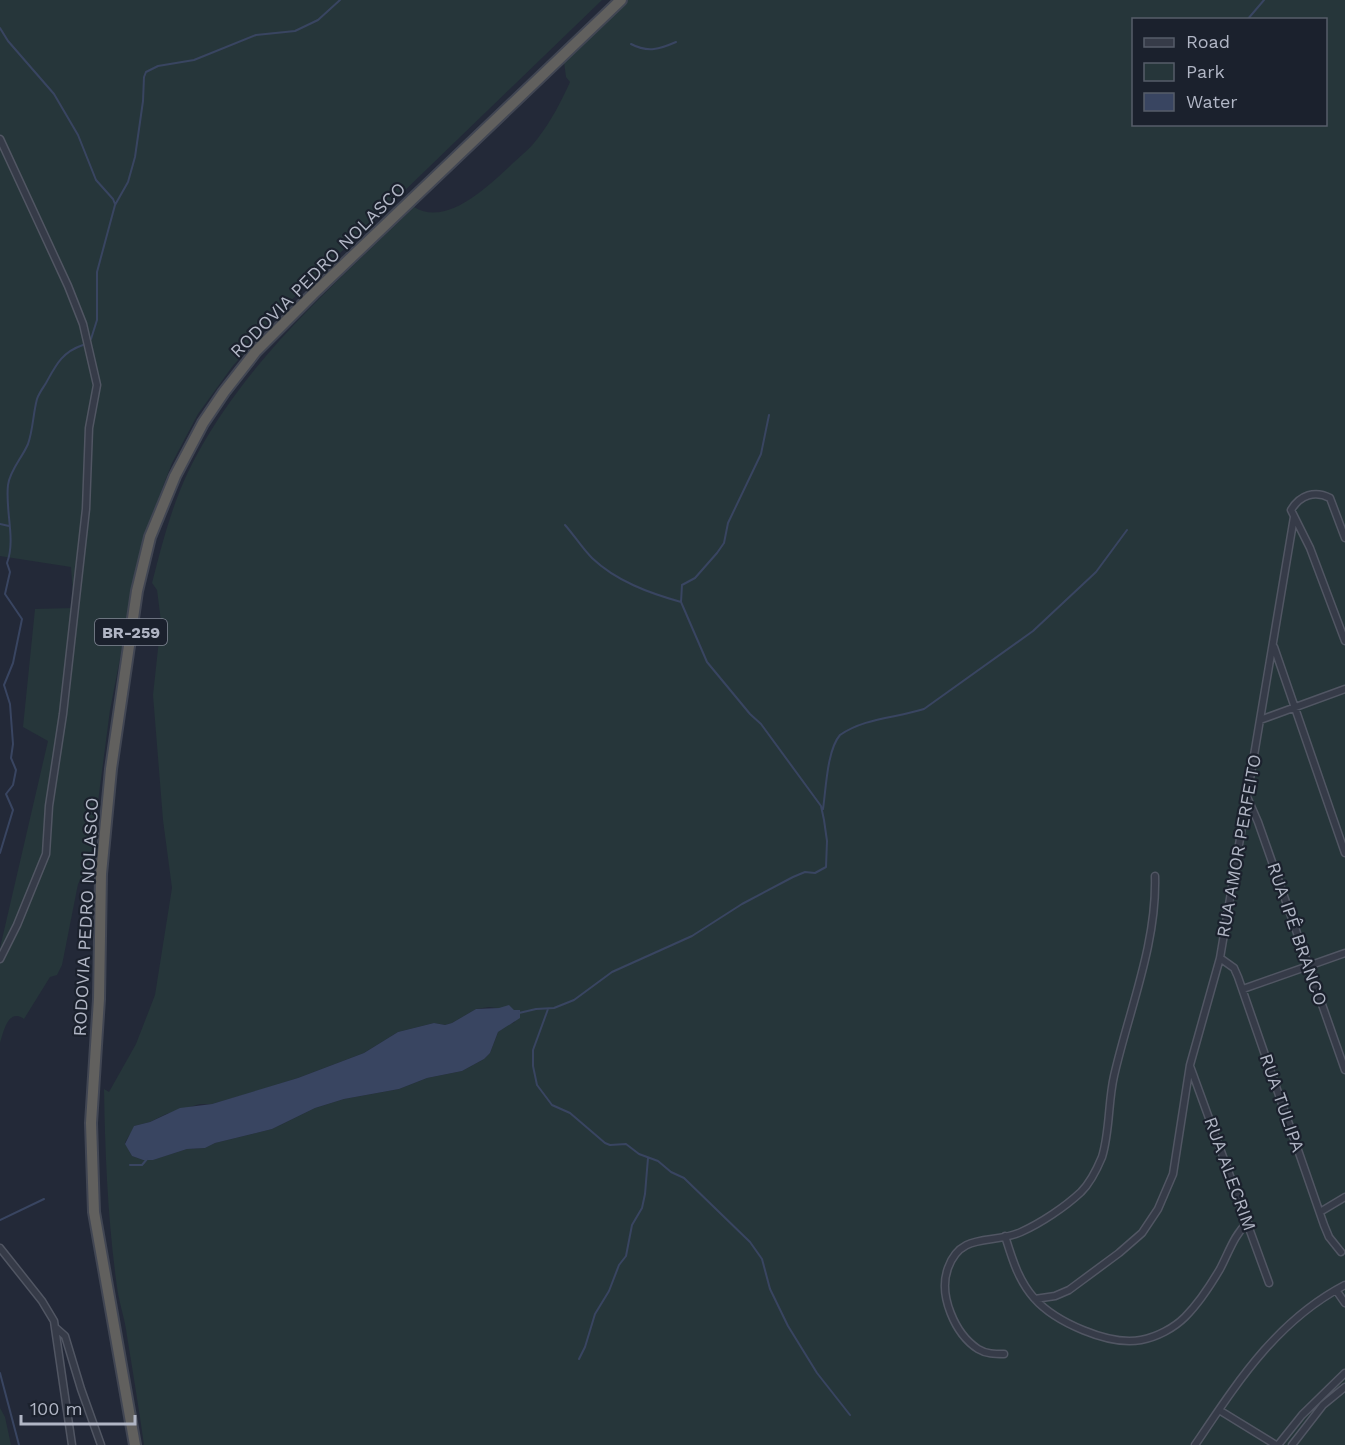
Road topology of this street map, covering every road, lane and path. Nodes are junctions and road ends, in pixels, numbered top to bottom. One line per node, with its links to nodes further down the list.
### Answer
1 (621, 0): 38 (highway, RODOVIA PEDRO NOLASCO / BR-259)
2 (0, 139): 15 (street)
3 (1293, 514): 4 (street); 5 (street); 6 (street, RUA AMOR PERFEITO)
4 (1345, 538)
5 (1345, 641)
6 (1274, 646): 8 (street); 9 (street, RUA AMOR PERFEITO)
7 (1345, 689): 8 (street)
8 (1295, 708): 9 (street); 11 (street)
9 (1260, 720): 10 (street, RUA AMOR PERFEITO)
10 (1247, 798): 14 (street, RUA AMOR PERFEITO); 16 (street, RUA IPÊ BRANCO)
11 (1345, 853)
12 (1155, 876): 23 (street)
13 (1345, 953): 16 (street)
14 (1220, 958): 17 (street, RUA TULIPA); 18 (street, RUA AMOR PERFEITO)
15 (0, 959)
16 (1308, 965): 17 (street); 19 (street, RUA IPÊ BRANCO)
17 (1243, 989): 21 (street, RUA TULIPA)
18 (1190, 1065): 22 (street, RUA ALECRIM); 29 (street, RUA AMOR PERFEITO)
19 (1345, 1070)
20 (1345, 1197): 21 (street)
21 (1320, 1212): 25 (street, RUA TULIPA)
22 (1248, 1222): 26 (street, RUA ALECRIM); 29 (street)
23 (1005, 1236): 29 (street); 32 (street)
24 (0, 1248): 31 (street)
25 (1341, 1252)
26 (1269, 1283)
27 (1345, 1286): 28 (street)
28 (1336, 1290): 30 (street); 35 (street)
29 (1035, 1299)
30 (1345, 1304)
31 (56, 1328): 36 (street); 37 (street)
32 (1004, 1354)
33 (1345, 1373): 40 (street)
34 (1345, 1387): 41 (street)
35 (1219, 1410): 39 (street); 40 (street)
36 (72, 1445)
37 (101, 1445)
38 (135, 1445)
39 (1195, 1445)
40 (1277, 1445)
41 (1292, 1445)

